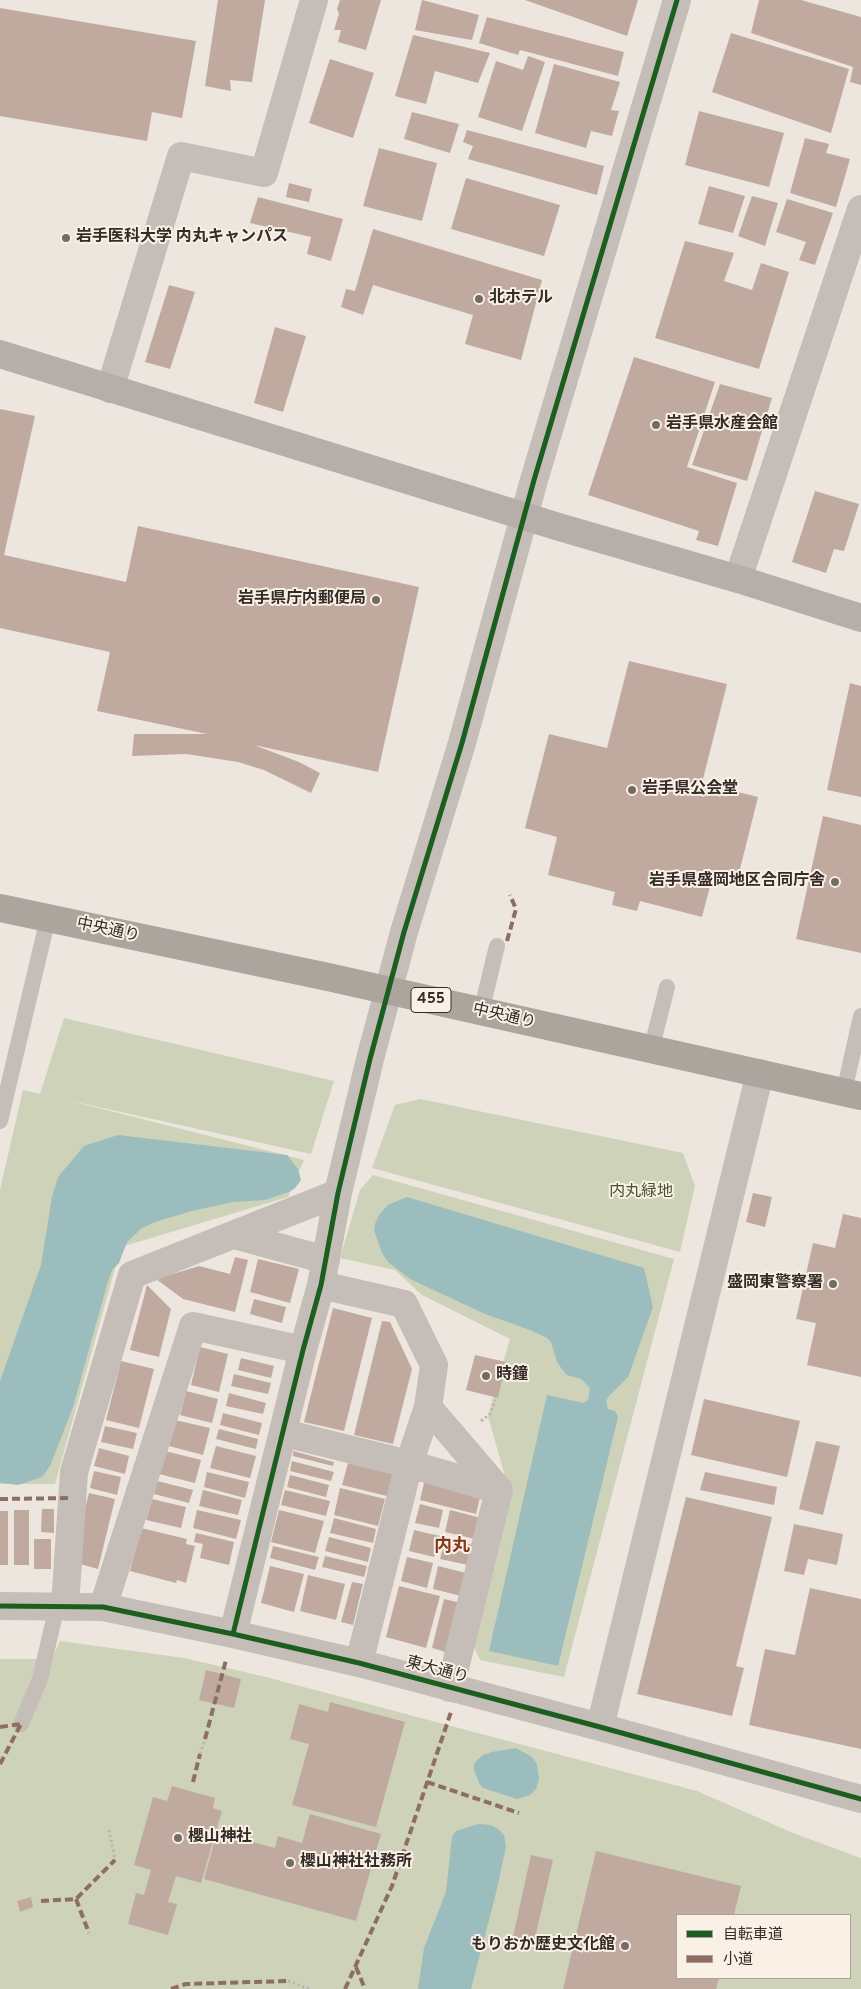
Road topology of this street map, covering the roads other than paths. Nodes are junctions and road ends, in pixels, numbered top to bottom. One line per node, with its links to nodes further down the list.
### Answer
1 (314, 0): 5 (street)
2 (677, 0): 6 (street)
3 (861, 209): 7 (street)
4 (0, 354): 5 (street)
5 (110, 389): 6 (street)
6 (524, 516): 7 (street); 13 (street)
7 (738, 579): 8 (street)
8 (861, 618)
9 (0, 908): 10 (highway, 中央通り / 455)
10 (48, 918): 13 (highway, 中央通り / 455); 19 (lane)
11 (497, 946): 14 (lane)
12 (667, 986): 16 (lane)
13 (389, 990): 14 (highway, 中央通り / 455); 20 (street)
14 (481, 1012): 16 (highway, 中央通り / 455)
15 (861, 1016): 18 (lane)
16 (651, 1050): 17 (highway, 中央通り / 455)
17 (760, 1073): 18 (highway, 中央通り / 455); 35 (street)
18 (853, 1094)
19 (0, 1121)
20 (338, 1193): 21 (street); 22 (street)
21 (234, 1234): 22 (street); 29 (street)
22 (323, 1272): 23 (street); 24 (street)
23 (302, 1350): 25 (street); 30 (street)
24 (428, 1407): 26 (street); 27 (street)
25 (284, 1433): 26 (street); 31 (street)
26 (409, 1464): 27 (street); 32 (street)
27 (499, 1490): 33 (street)
28 (0, 1606): 29 (street, 東大通り)
29 (61, 1606): 30 (street, 東大通り); 34 (lane)
30 (102, 1607): 31 (street, 東大通り)
31 (233, 1634): 32 (street, 東大通り)
32 (359, 1663): 33 (street, 東大通り)
33 (450, 1688): 35 (street, 東大通り)
34 (21, 1724)
35 (600, 1727): 36 (street, 東大通り)
36 (861, 1799)

